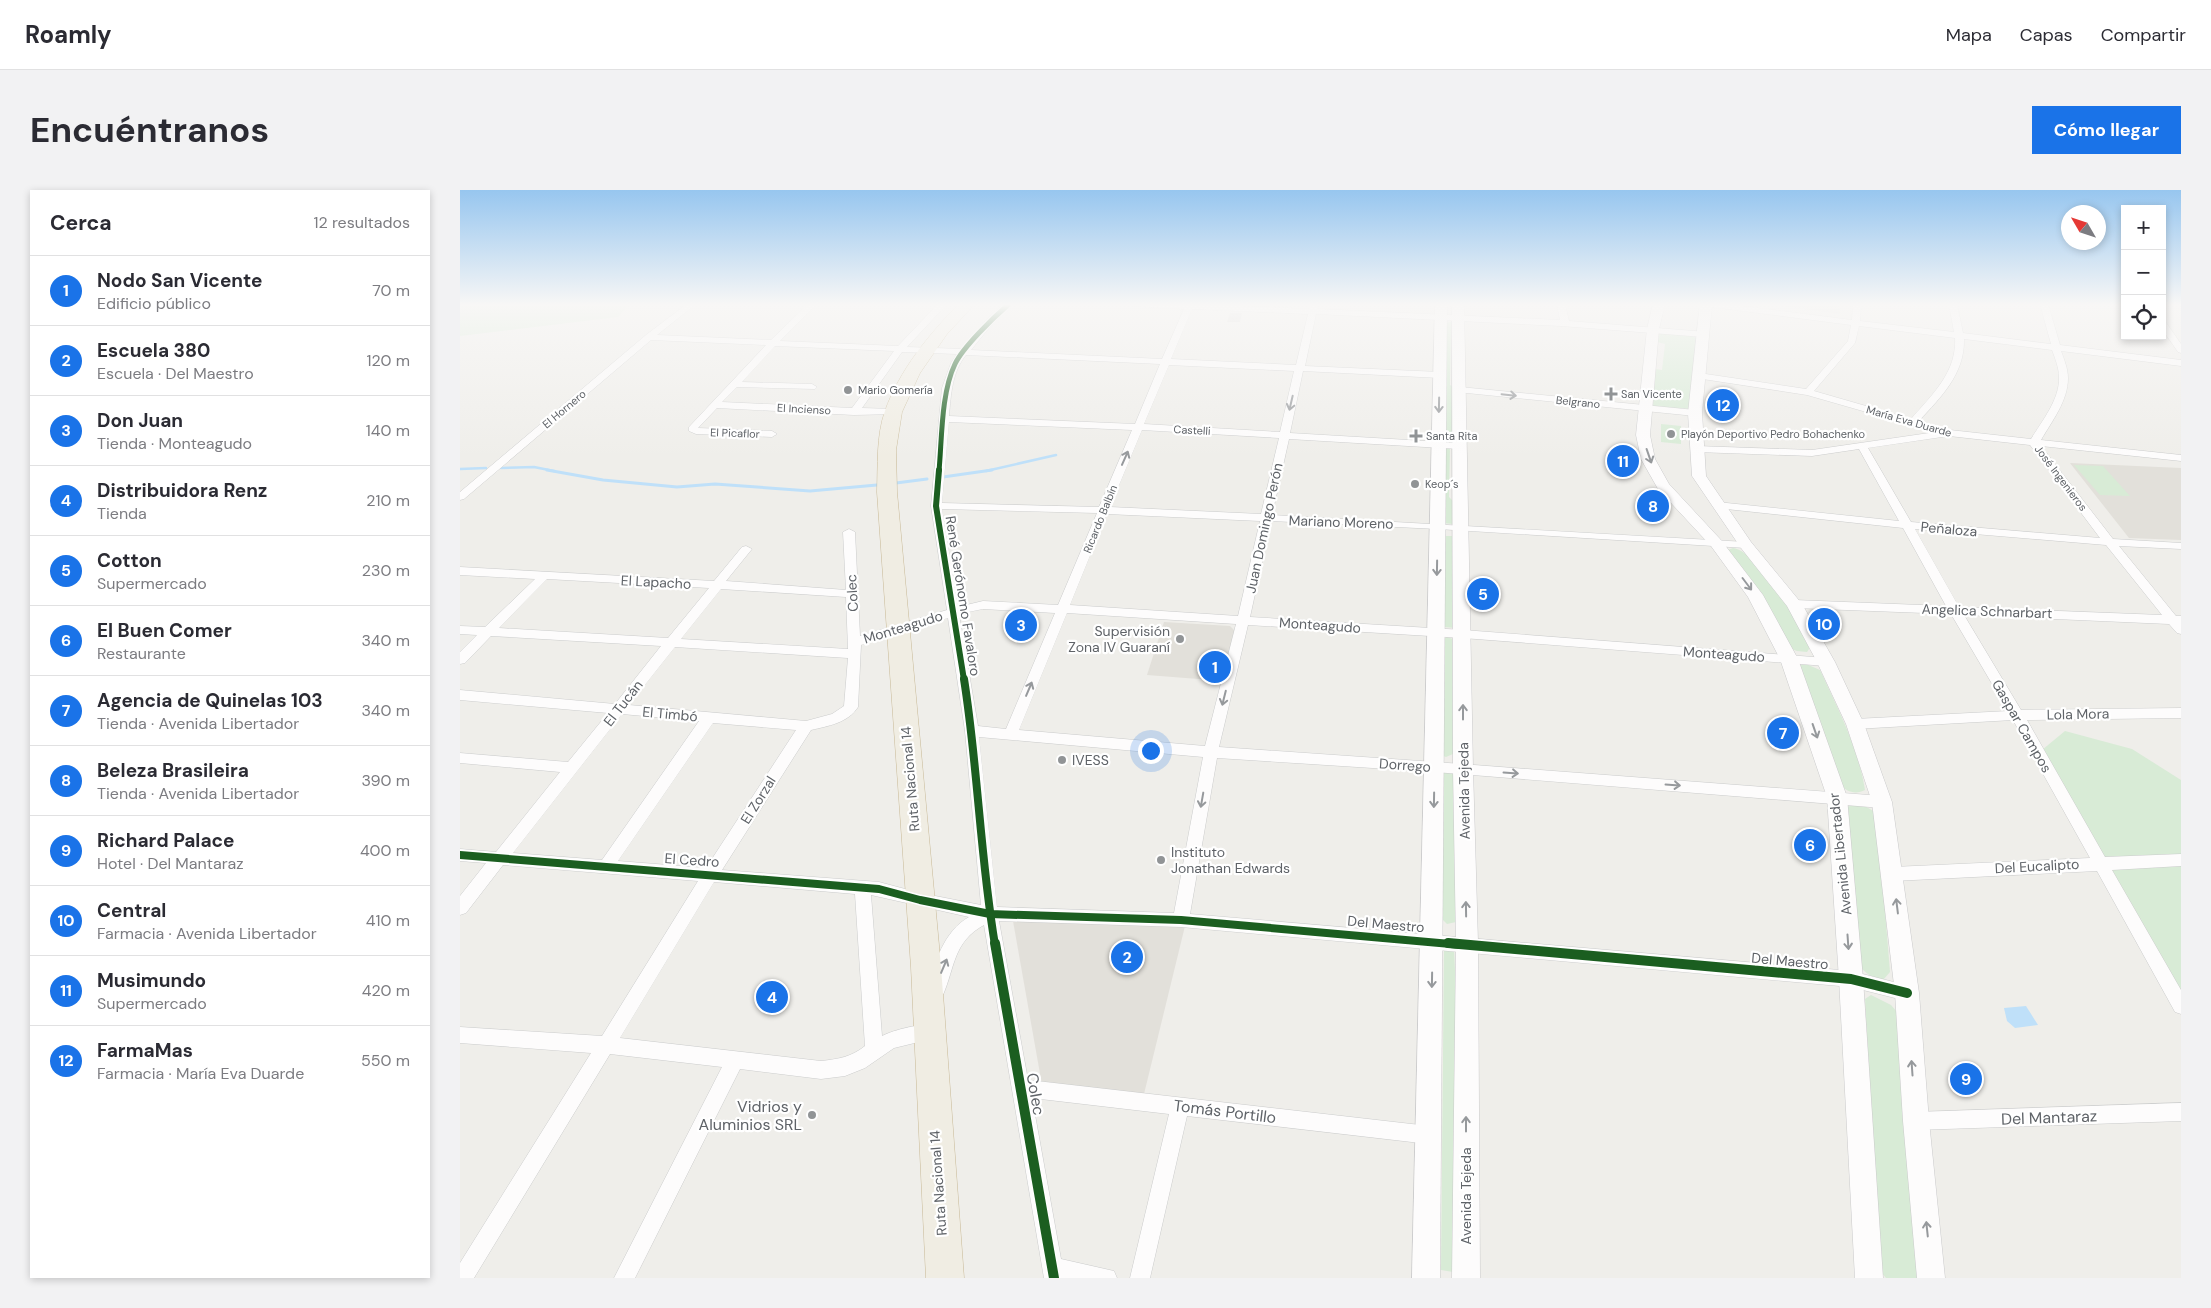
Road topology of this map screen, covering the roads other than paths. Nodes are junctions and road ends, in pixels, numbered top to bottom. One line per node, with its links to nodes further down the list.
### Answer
1 (628, 355): 43 (street, El Hornero)
2 (762, 355): 22 (street, El Picaflor)
3 (896, 355): 28 (street)
4 (923, 355): 29 (highway, Ruta Nacional 14)
5 (960, 355): 31 (street, René Gerónomo Favaloro)
6 (1033, 355): 17 (street)
7 (1170, 355): 17 (street, Ricardo Balbín)
8 (1302, 355): 19 (street, Juan Domingo Perón)
9 (1443, 355): 20 (main road, Avenida Tejeda)
10 (1455, 355): 24 (main road, Avenida Tejeda)
11 (1650, 355): 27 (main road, Avenida Libertador)
12 (1702, 355): 21 (main road)
13 (1840, 355): 25 (street)
14 (1958, 355): 32 (street)
15 (2058, 355): 37 (street, José Ingenieros)
16 (2125, 355): 18 (street)
17 (1167, 362): 19 (street); 33 (street, Ricardo Balbín)
18 (2181, 362)
19 (1299, 368): 20 (street); 36 (street, Juan Domingo Perón, one-way to 36)
20 (1440, 375): 38 (main road, Avenida Tejeda, one-way to 38)
21 (1699, 376): 25 (street, María Eva Duarde); 30 (main road)
22 (734, 384): 23 (street); 26 (street, El Picaflor)
23 (812, 386)
24 (1460, 390): 27 (street, Belgrano, one-way to 27); 39 (main road, Avenida Tejeda)
25 (1808, 392): 32 (street, María Eva Duarde)
26 (714, 405): 28 (street, El Incienso); 35 (street, El Picaflor)
27 (1645, 408): 30 (street, Belgrano); 52 (main road, Avenida Libertador, one-way to 52)
28 (854, 412): 29 (street, El Incienso)
29 (893, 412): 67 (highway, Ruta Nacional 14)
30 (1695, 413): 41 (main road)
31 (946, 420): 33 (street, Castelli); 45 (street, René Gerónomo Favaloro)
32 (1913, 422): 34 (street, María Eva Duarde)
33 (1139, 427): 36 (street, Castelli); 46 (street, Ricardo Balbín, one-way to 33)
34 (1948, 433): 37 (street, María Eva Duarde); 40 (street)
35 (772, 434)
36 (1284, 436): 38 (street, Castelli); 47 (street, Juan Domingo Perón)
37 (2034, 443): 42 (street, María Eva Duarde); 53 (street, José Ingenieros)
38 (1439, 445): 39 (street, Castelli); 49 (main road, Avenida Tejeda)
39 (1459, 446): 50 (main road, Avenida Tejeda)
40 (1862, 446): 41 (street); 48 (street, Gaspar Campos)
41 (1696, 449): 44 (main road)
42 (2181, 458)
43 (460, 496)
44 (1717, 505): 48 (street, Peñaloza); 54 (main road)
45 (936, 506): 46 (street, Mariano Moreno); 64 (street, René Gerónomo Favaloro)
46 (1102, 510): 47 (street, Mariano Moreno); 62 (street, Ricardo Balbín)
47 (1266, 519): 49 (street, Mariano Moreno); 65 (street, Juan Domingo Perón)
48 (1907, 525): 53 (street, Peñaloza); 63 (street, Gaspar Campos)
49 (1438, 526): 50 (street, Mariano Moreno); 71 (main road, Avenida Tejeda, one-way to 71)
50 (1460, 528): 52 (street, Mariano Moreno); 72 (main road, Avenida Tejeda)
51 (849, 532): 60 (street, Colec)
52 (1716, 543): 54 (street, Mariano Moreno); 75 (main road, Avenida Libertador, one-way to 75)
53 (2110, 543): 55 (street, Peñaloza); 66 (street, José Ingenieros)
54 (1746, 545): 61 (main road)
55 (2181, 546)
56 (746, 549): 59 (street, El Tucán)
57 (460, 571): 58 (street, El Lapacho)
58 (544, 576): 59 (street, El Lapacho); 70 (street)
59 (717, 585): 60 (street, El Lapacho); 73 (street, El Tucán)
60 (852, 594): 74 (street, Colec)
61 (1794, 604): 63 (street, Angelica Schnarbart); 77 (main road)
62 (1064, 609): 64 (street, Monteagudo); 65 (street, Monteagudo); 87 (street, Ricardo Balbín, one-way to 62)
63 (1954, 610): 66 (street, Angelica Schnarbart); 82 (street, Gaspar Campos)
64 (953, 612): 67 (street, Monteagudo); 86 (street, René Gerónomo Favaloro)
65 (1243, 620): 71 (street, Monteagudo); 88 (street, Juan Domingo Perón, one-way to 88)
66 (2177, 620): 69 (street, José Ingenieros)
67 (897, 628): 74 (street, Monteagudo); 103 (highway, Ruta Nacional 14)
68 (460, 630): 70 (street)
69 (2181, 630)
70 (488, 632): 73 (street); 76 (street)
71 (1436, 633): 72 (street, Monteagudo); 90 (main road, Avenida Tejeda)
72 (1463, 634): 75 (street, Monteagudo); 92 (main road, Avenida Tejeda, one-way to 72)
73 (671, 643): 74 (street); 79 (street, El Tucán)
74 (855, 648): 80 (street, Colec)
75 (1789, 659): 77 (street, Monteagudo); 93 (main road, Avenida Libertador, one-way to 93)
76 (460, 660)
77 (1826, 662): 84 (main road)
78 (460, 695): 79 (street, El Timbó)
79 (618, 710): 83 (street, El Timbó); 91 (street, El Tucán)
80 (848, 713): 85 (street, El Timbó)
81 (2181, 713): 82 (street, Lola Mora)
82 (2017, 715): 84 (street, Lola Mora); 98 (street, Gaspar Campos)
83 (709, 718): 85 (street, El Timbó); 99 (street)
84 (1855, 724): 94 (main road)
85 (806, 726): 100 (street, El Zorzal)
86 (972, 731): 87 (street, Dorrego); 105 (street, René Gerónomo Favaloro)
87 (1011, 734): 88 (street, Dorrego)
88 (1210, 752): 90 (street, Dorrego); 106 (street, Juan Domingo Perón, one-way to 106)
89 (460, 758): 91 (street)
90 (1434, 767): 92 (street, Dorrego); 107 (main road, Avenida Tejeda, one-way to 107)
91 (572, 768): 96 (street, El Tucán)
92 (1463, 769): 93 (street, Dorrego, one-way to 93); 108 (main road, Avenida Tejeda, one-way to 92)
93 (1837, 797): 94 (street, Dorrego); 109 (main road, Avenida Libertador, one-way to 109)
94 (1882, 802): 101 (main road)
95 (460, 855): 96 (street, El Cedro)
96 (500, 858): 99 (street, El Cedro); 104 (street)
97 (2181, 860): 98 (street, Del Eucalipto)
98 (2099, 863): 101 (street, Del Eucalipto); 111 (street, Gaspar Campos)
99 (606, 866): 100 (street, El Cedro)
100 (712, 874): 102 (street, El Cedro); 114 (street, El Zorzal)
101 (1893, 874): 110 (main road, one-way to 101)
102 (862, 887): 103 (street, El Cedro); 115 (street)
103 (920, 900): 105 (street, Del Maestro); 112 (highway, Ruta Nacional 14)
104 (460, 908)
105 (990, 914): 106 (street, Del Maestro); 112 (street, one-way to 105); 117 (street, Colec)
106 (1181, 920): 107 (street, Del Maestro)
107 (1432, 941): 108 (street, Del Maestro); 121 (main road, Avenida Tejeda, one-way to 121)
108 (1467, 944): 109 (street, Del Maestro); 129 (main road, Avenida Tejeda, one-way to 108)
109 (1851, 979): 110 (street, Del Maestro); 130 (main road, Avenida Libertador)
110 (1907, 993): 120 (main road, one-way to 110)
111 (2181, 1006)
112 (929, 1031): 115 (street); 125 (highway, Ruta Nacional 14)
113 (460, 1035): 114 (street)
114 (606, 1045): 116 (street); 123 (street, El Zorzal)
115 (874, 1050): 116 (street)
116 (735, 1060): 124 (street)
117 (1021, 1088): 118 (street, Tomás Portillo); 122 (street, Colec)
118 (1180, 1106): 121 (street, Tomás Portillo); 127 (street)
119 (2181, 1112): 120 (street, Del Mantaraz)
120 (1916, 1121): 131 (main road, one-way to 120)
121 (1429, 1135): 128 (main road, Avenida Tejeda)
122 (1053, 1273): 126 (street)
123 (462, 1278)
124 (624, 1278)
125 (945, 1278)
126 (1107, 1278)
127 (1140, 1278)
128 (1426, 1278)
129 (1466, 1278)
130 (1869, 1278)
131 (1932, 1278)

